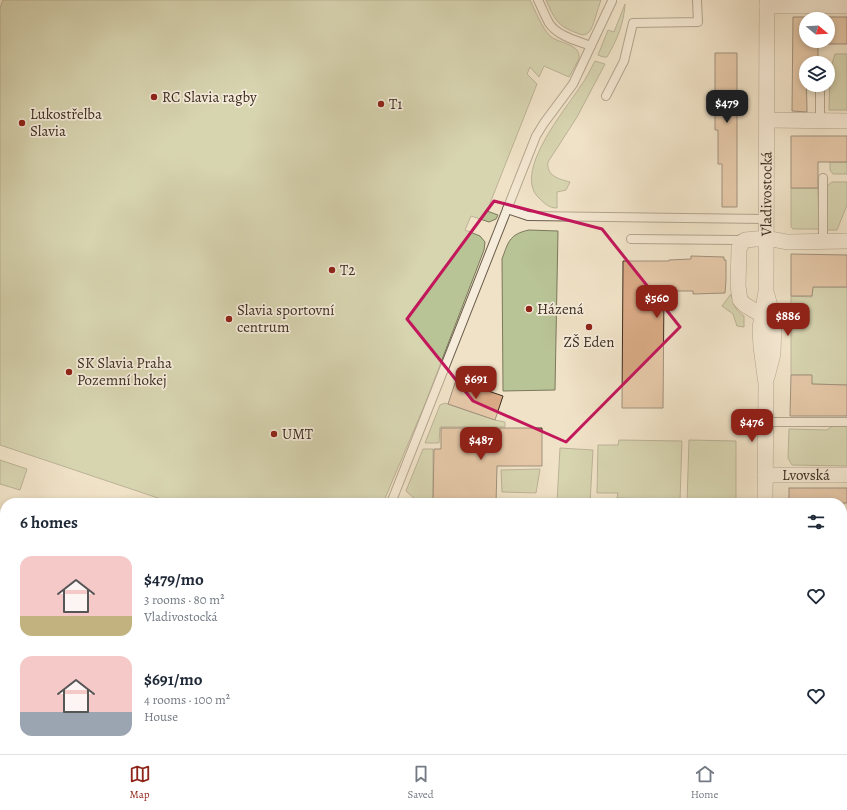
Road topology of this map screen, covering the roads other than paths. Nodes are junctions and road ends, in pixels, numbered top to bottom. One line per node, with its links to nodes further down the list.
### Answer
1 (538, 0): 7 (lane)
2 (697, 0): 9 (lane)
3 (612, 1): 7 (lane)
4 (767, 3): 5 (street); 10 (street, Vladivostocká)
5 (820, 3): 6 (street)
6 (847, 6)
7 (591, 46): 14 (lane)
8 (820, 92): 11 (lane)
9 (606, 96)
10 (767, 120): 11 (street); 15 (street, Vladivostocká)
11 (820, 121): 12 (street)
12 (847, 121)
13 (823, 178): 18 (lane)
14 (507, 209): 15 (lane); 27 (lane)
15 (767, 219): 16 (street, Vladivostocká)
16 (767, 237): 17 (lane); 18 (street); 20 (street, Vladivostocká); 21 (street)
17 (631, 239)
18 (823, 241): 19 (street)
19 (847, 241)
20 (766, 291): 21 (street, Vladivostocká); 22 (street, Vladivostocká)
21 (762, 314): 22 (street, Vladivostocká)
22 (766, 384): 23 (street, Vladivostocká)
23 (765, 422): 24 (lane); 25 (street, Vladivostocká)
24 (847, 422)
25 (765, 475): 26 (street, Lvovská); 28 (street, Vladivostocká)
26 (847, 475)
27 (392, 498)
28 (765, 498)

